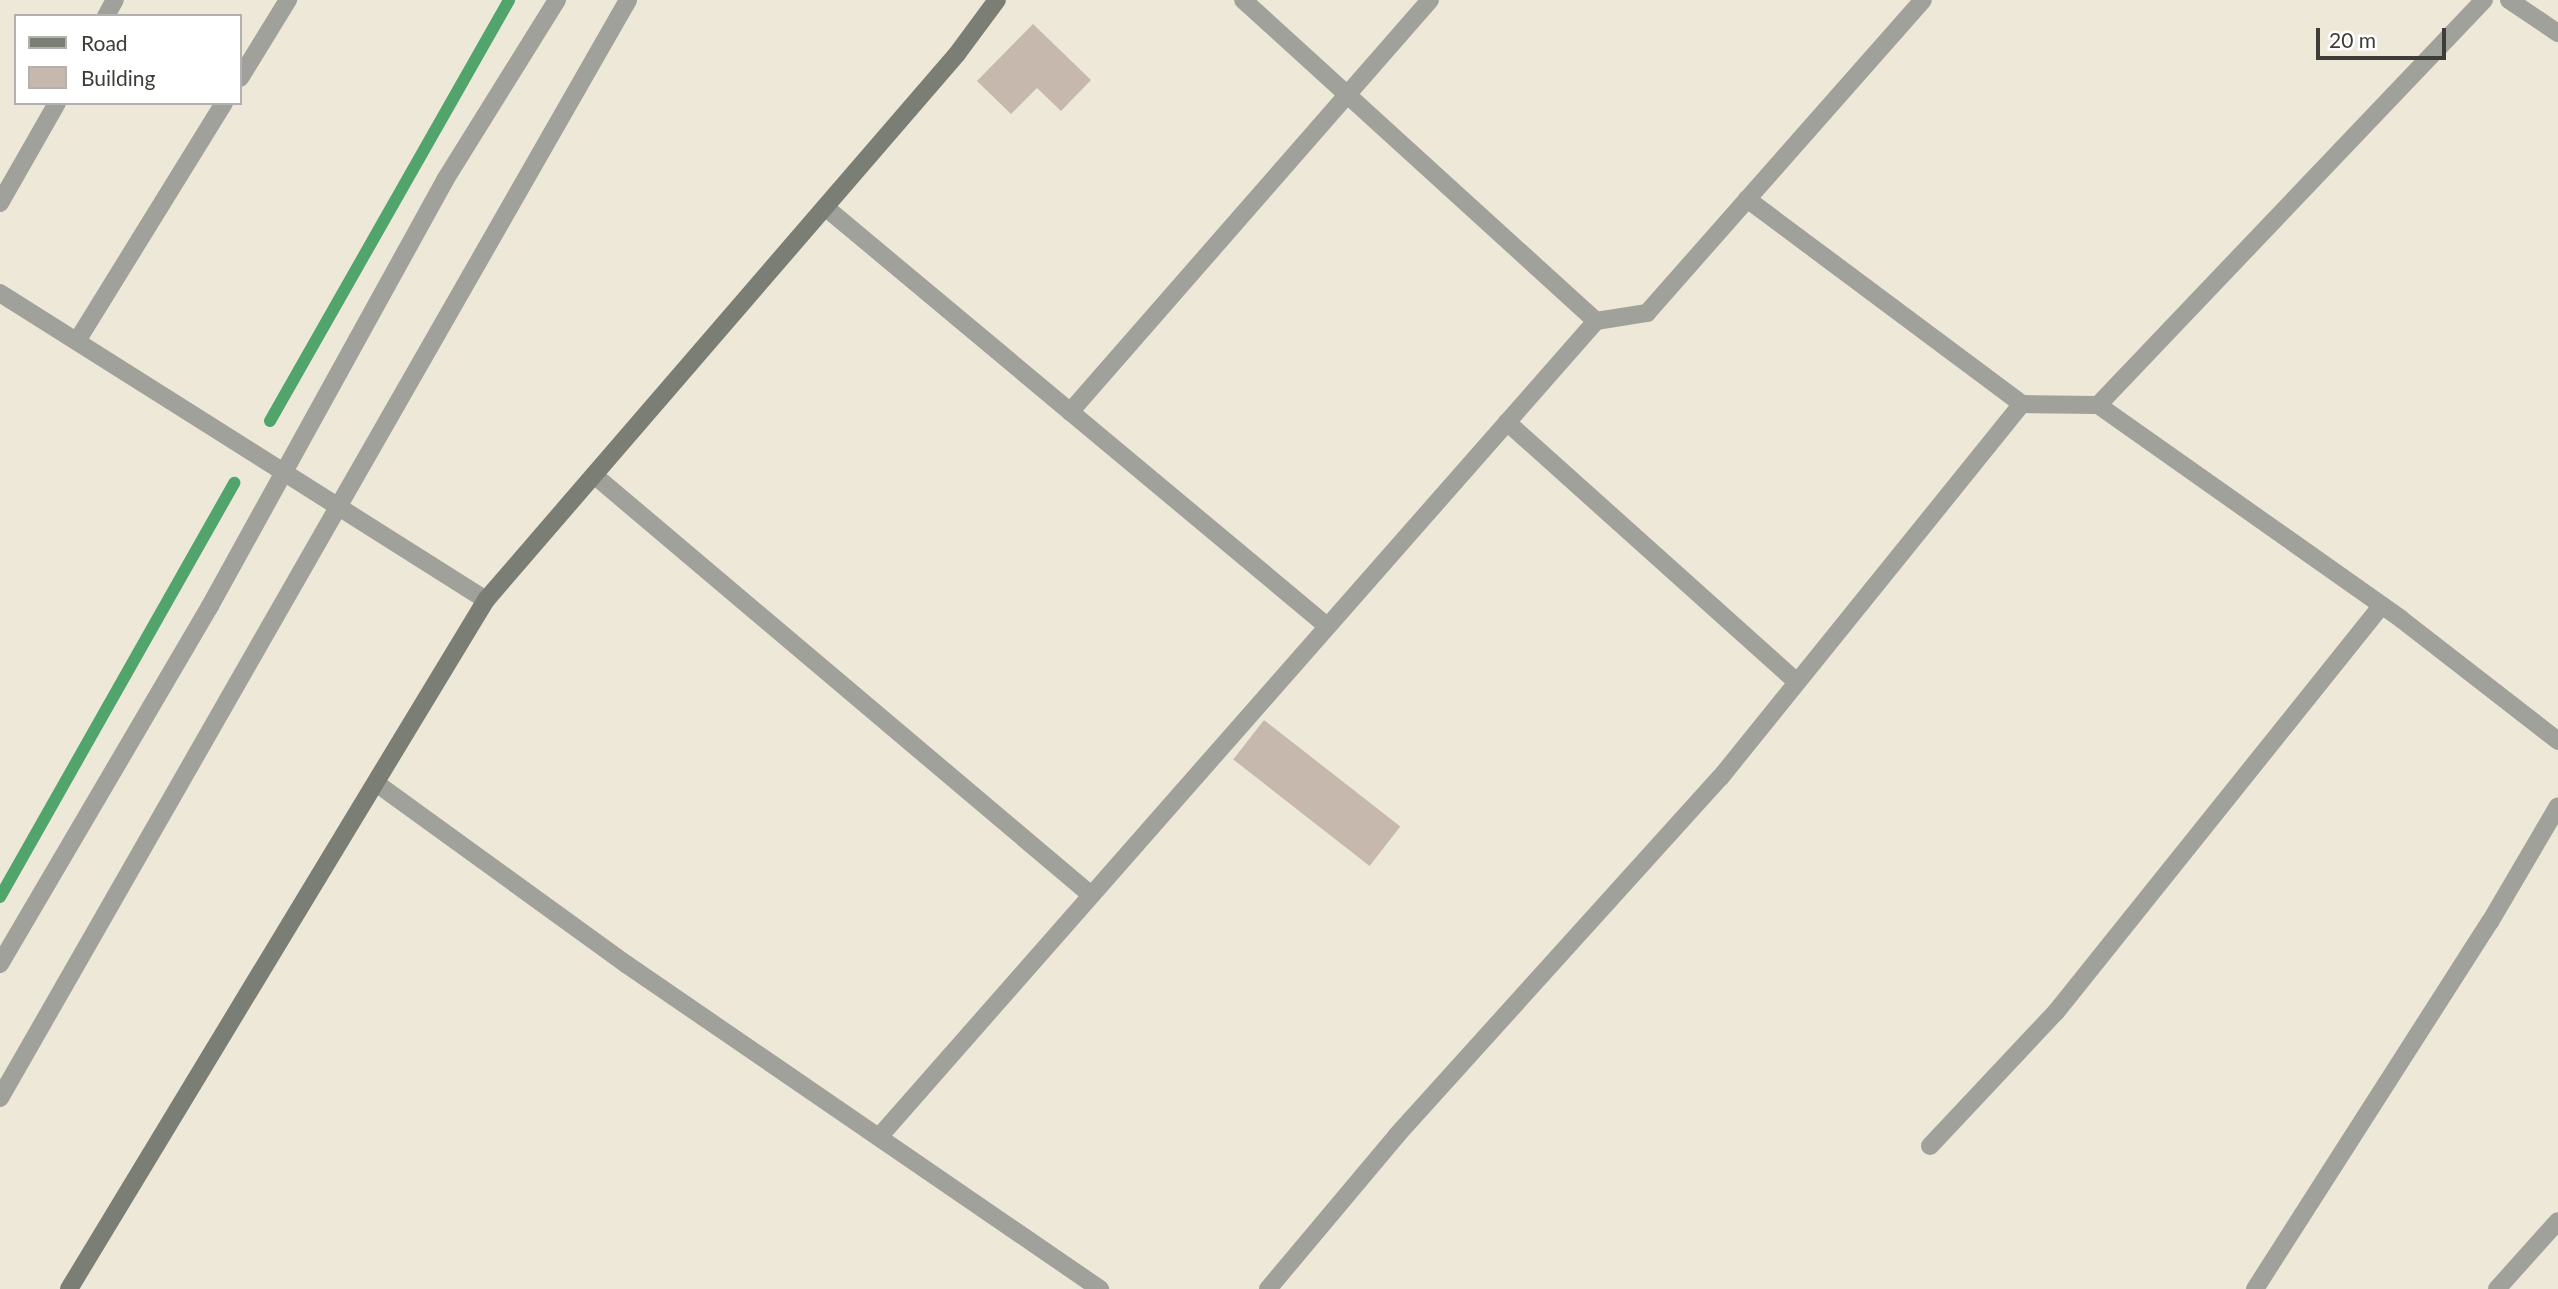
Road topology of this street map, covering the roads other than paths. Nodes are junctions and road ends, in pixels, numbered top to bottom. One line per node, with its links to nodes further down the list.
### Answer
1 (288, 0): 11 (street)
2 (556, 0): 25 (street)
3 (628, 0): 27 (street)
4 (998, 0): 17 (street)
5 (1243, 0): 12 (street)
6 (1430, 0): 12 (street)
7 (1923, 0): 15 (street)
8 (2484, 0): 22 (street)
9 (2509, 0): 10 (street)
10 (2558, 33)
11 (242, 75)
12 (1349, 96): 19 (street); 23 (street)
13 (56, 105): 16 (street)
14 (223, 105): 20 (street)
15 (1747, 198): 19 (street); 21 (street)
16 (0, 204)
17 (825, 208): 23 (street); 26 (street)
18 (0, 293): 20 (street)
19 (1595, 321): 24 (street)
20 (77, 341): 25 (street)
21 (2022, 404): 22 (street); 31 (street)
22 (2098, 405): 29 (street)
23 (1070, 412): 30 (street)
24 (1507, 422): 30 (street); 31 (street)
25 (285, 472): 27 (street); 36 (street)
26 (594, 475): 28 (street); 35 (street)
27 (339, 506): 28 (street); 37 (street)
28 (486, 600): 33 (street)
29 (2382, 606): 32 (street); 39 (street)
30 (1327, 626): 35 (street)
31 (1797, 682): 43 (street)
32 (2558, 741)
33 (376, 783): 38 (street); 41 (street)
34 (2558, 806): 44 (street)
35 (1091, 895): 38 (street)
36 (0, 964)
37 (0, 1098)
38 (879, 1137): 42 (street)
39 (1930, 1146)
40 (2558, 1221): 45 (street)
41 (69, 1289)
42 (1100, 1289)
43 (1268, 1289)
44 (2255, 1289)
45 (2497, 1289)

